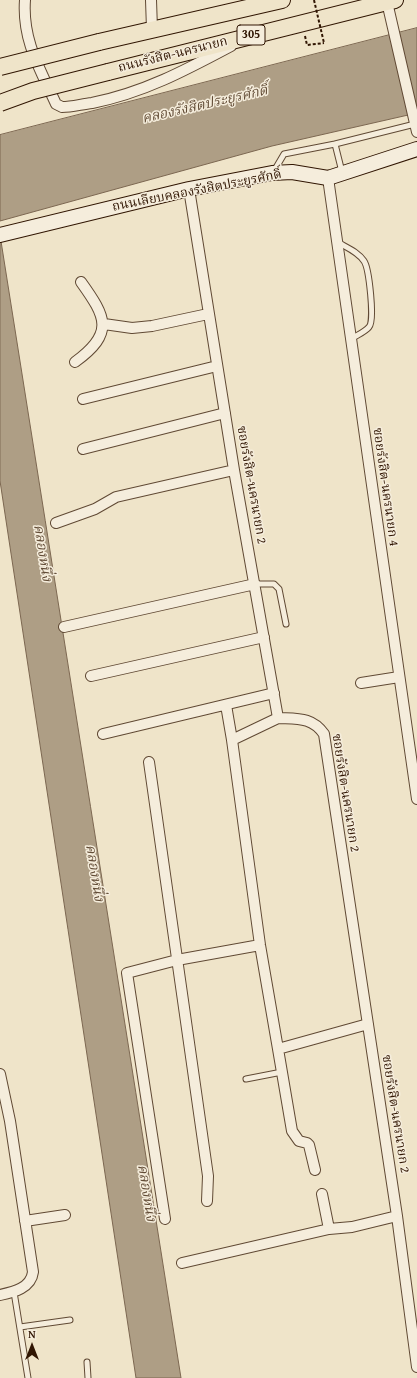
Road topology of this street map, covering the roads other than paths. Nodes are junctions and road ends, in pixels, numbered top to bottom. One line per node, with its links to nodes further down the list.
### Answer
1 (24, 0): 6 (street)
2 (151, 0): 5 (street)
3 (280, 0): 5 (main road, 305)
4 (391, 1): 6 (main road, ถนนรังสิต-นครนายก / 305); 9 (street)
5 (152, 30): 7 (main road, 305, bridge)
6 (251, 36): 8 (main road, ถนนรังสิต-นครนายก / 305, bridge)
7 (0, 68)
8 (0, 103)
9 (415, 124): 10 (lane)
10 (335, 144): 12 (lane); 13 (lane)
11 (417, 149): 13 (street, ถนนเลียบคลองรังสิตประยูรศักดิ์)
12 (272, 174): 14 (street, ถนนเลียบคลองรังสิตประยูรศักดิ์); 15 (street, ถนนเลียบคลองรังสิตประยูรศักดิ์)
13 (342, 174): 14 (street, ถนนเลียบคลองรังสิตประยูรศักดิ์)
14 (328, 178): 17 (street, ซอยรังสิต-นครนายก 4)
15 (189, 190): 16 (street, ถนนเลียบคลองรังสิตประยูรศักดิ์); 19 (street, ซอยรังสิต-นครนายก 2)
16 (3, 234)
17 (339, 243): 21 (street, ซอยรังสิต-นครนายก 4); 21 (lane)
18 (81, 282): 20 (street)
19 (208, 314): 20 (street); 23 (street, ซอยรังสิต-นครนายก 2)
20 (104, 324): 22 (street)
21 (350, 339): 34 (street, ซอยรังสิต-นครนายก 4)
22 (75, 362)
23 (217, 366): 24 (street); 25 (street, ซอยรังสิต-นครนายก 2)
24 (83, 399)
25 (225, 413): 26 (street); 27 (street, ซอยรังสิต-นครนายก 2)
26 (83, 449)
27 (234, 470): 28 (street); 29 (street, ซอยรังสิต-นครนายก 2)
28 (56, 523)
29 (255, 584): 30 (lane); 31 (street); 32 (street, ซอยรังสิต-นครนายก 2)
30 (286, 624)
31 (64, 627)
32 (264, 637): 33 (street); 36 (street, ซอยรังสิต-นครนายก 2)
33 (91, 676)
34 (399, 677): 35 (street); 42 (street, ซอยรังสิต-นครนายก 4)
35 (361, 683)
36 (274, 693): 37 (street); 38 (street, ซอยรังสิต-นครนายก 2)
37 (226, 705): 39 (street); 40 (street)
38 (278, 718): 40 (street); 45 (street, ซอยรังสิต-นครนายก 2)
39 (103, 734)
40 (232, 740): 43 (street)
41 (149, 762): 44 (street)
42 (417, 799)
43 (260, 945): 44 (street); 46 (street)
44 (177, 960): 52 (street); 55 (street)
45 (368, 1024): 46 (street); 54 (street, ซอยรังสิต-นครนายก 2)
46 (278, 1049): 47 (street)
47 (282, 1072): 49 (lane); 50 (street)
48 (0, 1074): 56 (street)
49 (246, 1079)
50 (315, 1170)
51 (322, 1194): 57 (street)
52 (207, 1201)
53 (65, 1215): 56 (street)
54 (397, 1216): 57 (street); 64 (street, ซอยรังสิต-นครนายก 2)
55 (165, 1218)
56 (25, 1221): 59 (street)
57 (329, 1229): 58 (street)
58 (182, 1262)
59 (14, 1292): 60 (street); 62 (lane)
60 (0, 1295)
61 (70, 1320): 62 (lane)
62 (20, 1328): 65 (lane)
63 (87, 1362): 66 (lane)
64 (417, 1367)
65 (28, 1378)
66 (88, 1378)

